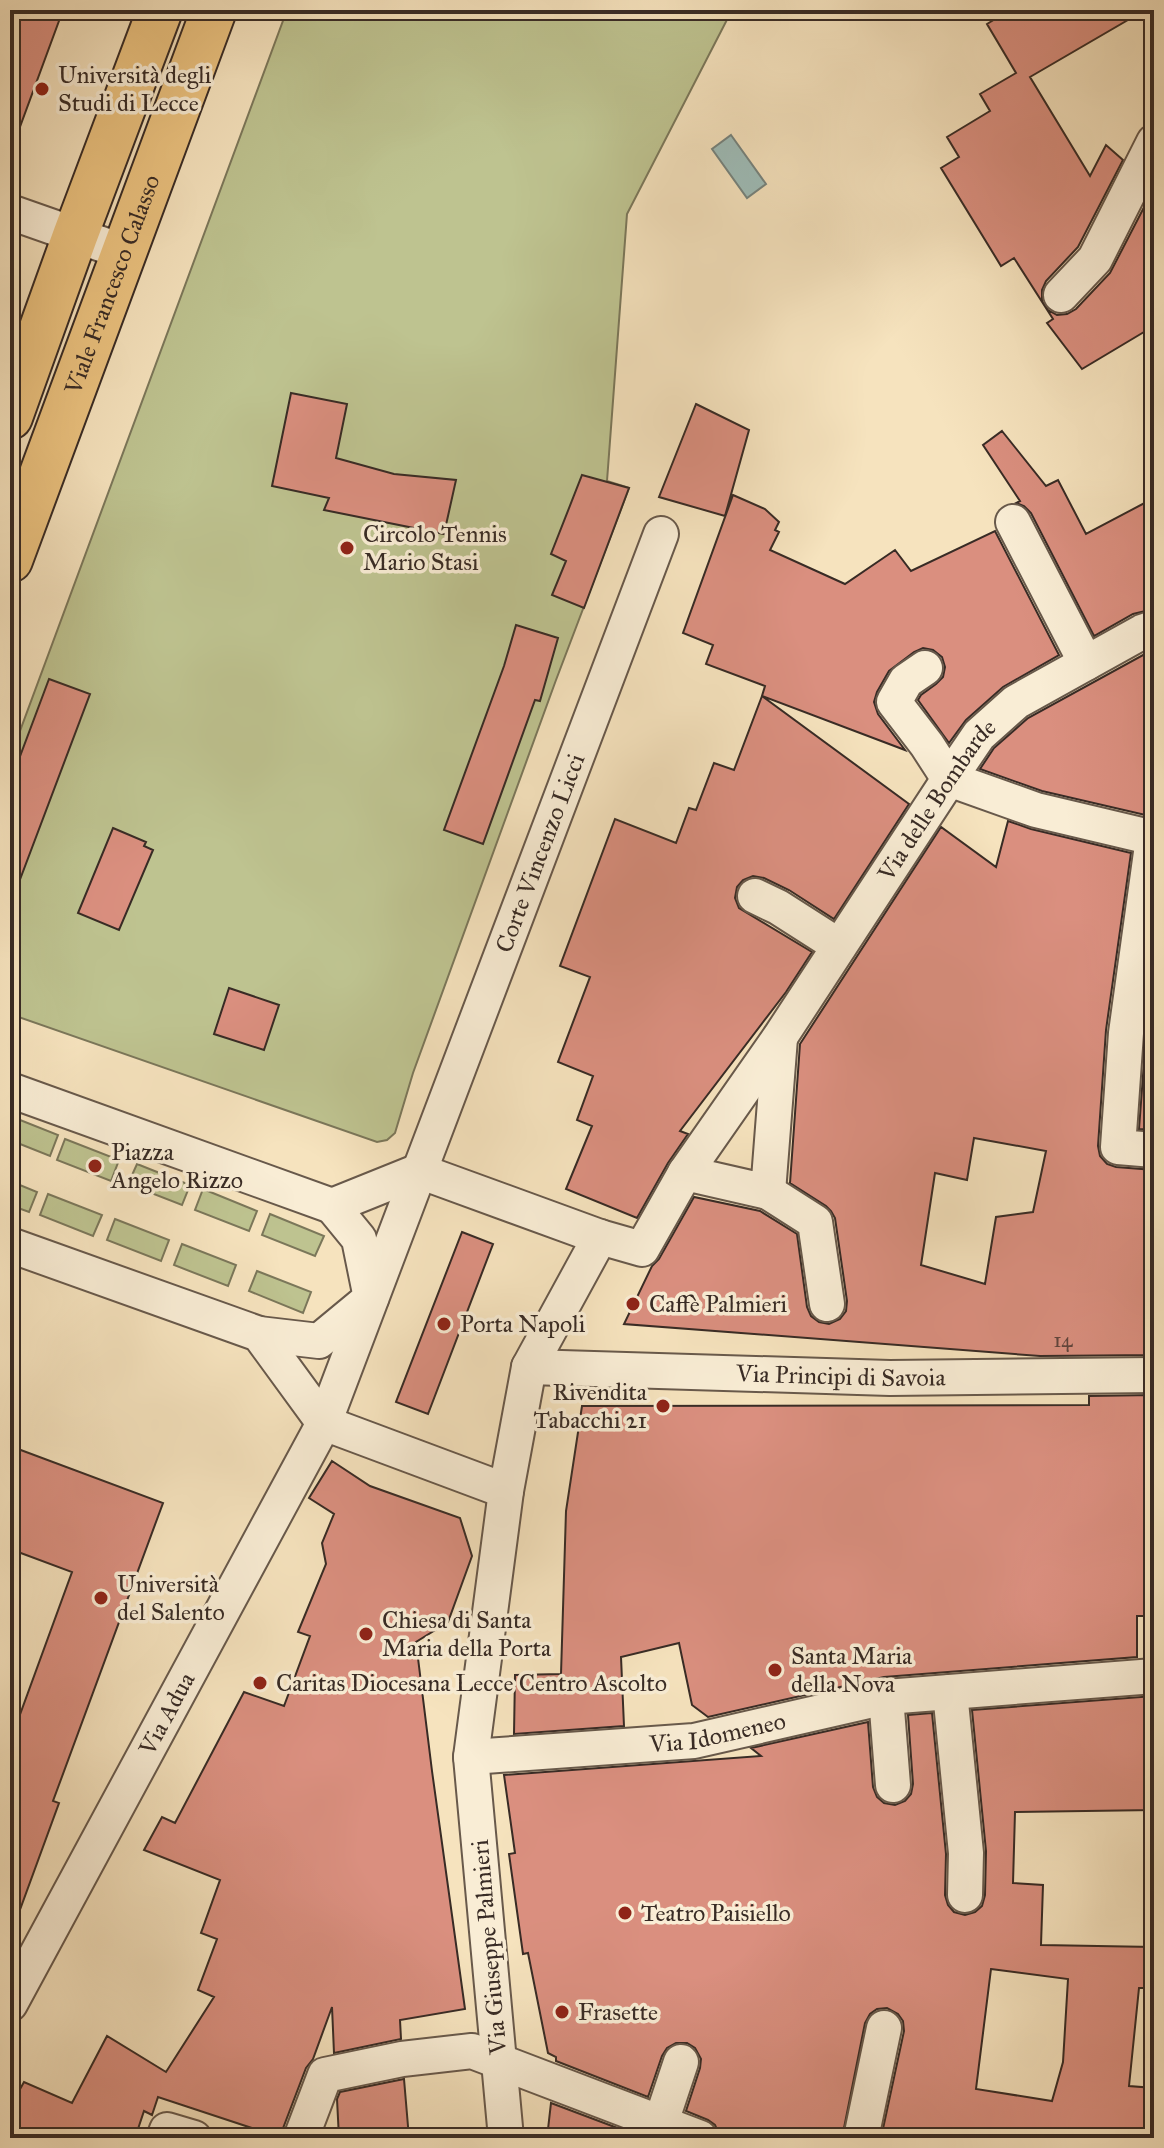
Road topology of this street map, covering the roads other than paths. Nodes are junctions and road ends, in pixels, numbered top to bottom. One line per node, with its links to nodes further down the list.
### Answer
1 (160, 10): 5 (main road)
2 (214, 10): 6 (main road, Viale Francesco Calasso)
3 (1154, 142): 7 (street)
4 (10, 212): 5 (street)
5 (75, 236): 6 (street); 8 (main road)
6 (124, 252): 11 (main road, Viale Francesco Calasso)
7 (1061, 295)
8 (10, 417)
9 (1013, 522): 13 (street)
10 (661, 534): 22 (street, Corte Vincenzo Licci)
11 (10, 560)
12 (1154, 628): 13 (street, Via delle Bombarde)
13 (1086, 663): 15 (street, Via delle Bombarde)
14 (925, 668): 15 (street)
15 (949, 779): 16 (street); 18 (street, Via delle Bombarde)
16 (1154, 838): 21 (street)
17 (755, 896): 18 (street)
18 (839, 946): 19 (street, Via delle Bombarde)
19 (780, 1037): 23 (street, Via delle Bombarde); 24 (street, Via delle Bombarde)
20 (10, 1090): 25 (street)
21 (1154, 1150)
22 (419, 1171): 25 (street); 26 (street); 28 (street)
23 (685, 1173): 24 (street); 26 (street, Via delle Bombarde)
24 (768, 1192): 29 (street)
25 (332, 1206): 28 (street)
26 (600, 1237): 31 (street, Via Giuseppe Palmieri)
27 (10, 1245): 30 (street)
28 (371, 1298): 30 (street); 33 (street)
29 (827, 1304)
30 (259, 1334): 33 (street)
31 (529, 1367): 32 (street, Via Principi di Savoia); 34 (street, Via Giuseppe Palmieri)
32 (1154, 1375)
33 (324, 1423): 34 (street); 41 (street, Via Adua)
34 (506, 1491): 38 (street, Via Giuseppe Palmieri)
35 (1154, 1676): 36 (street, Via Idomeneo)
36 (950, 1692): 37 (street, Via Idomeneo); 40 (street)
37 (886, 1697): 38 (street, Via Idomeneo); 39 (street)
38 (471, 1757): 43 (street, Via Giuseppe Palmieri)
39 (893, 1785)
40 (965, 1895)
41 (10, 2004)
42 (884, 2028): 51 (street)
43 (500, 2062): 45 (street); 48 (street); 49 (street, Via Giuseppe Palmieri)
44 (681, 2062): 45 (street)
45 (661, 2122): 50 (street)
46 (164, 2138): 47 (street)
47 (194, 2138)
48 (301, 2138)
49 (506, 2138)
50 (700, 2138)
51 (861, 2138)

